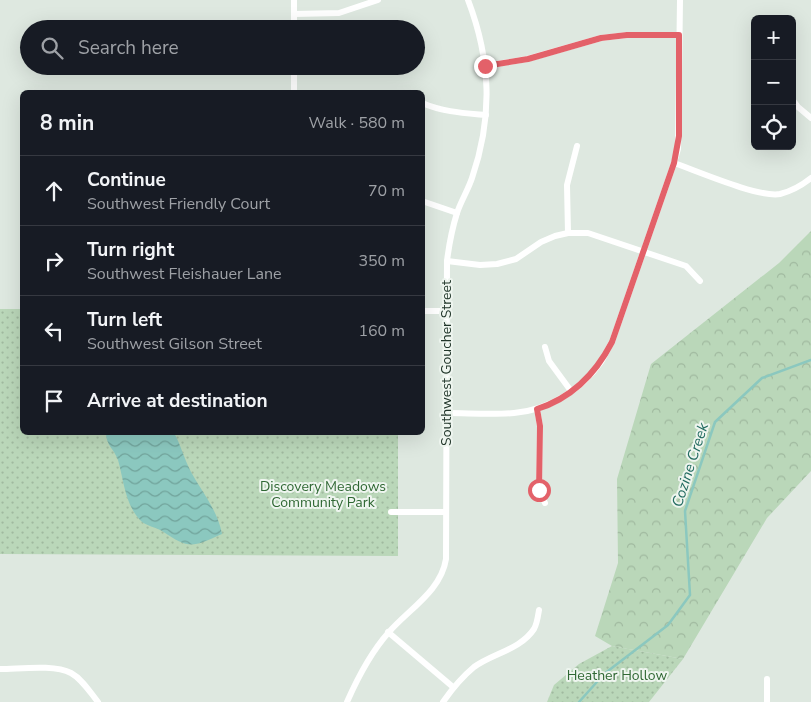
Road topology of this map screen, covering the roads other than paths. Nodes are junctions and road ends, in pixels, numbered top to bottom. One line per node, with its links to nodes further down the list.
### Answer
1 (294, 0): 5 (street)
2 (378, 0): 5 (street)
3 (468, 0): 8 (street, Southwest Goucher Street)
4 (680, 0): 7 (street)
5 (294, 14): 6 (street)
6 (294, 20)
7 (679, 35): 8 (street); 16 (street)
8 (485, 66): 13 (street, Southwest Goucher Street)
9 (294, 75): 10 (street)
10 (294, 90)
11 (425, 104): 13 (street)
12 (796, 105): 14 (street)
13 (486, 115): 19 (street, Southwest Goucher Street)
14 (811, 118)
15 (577, 146): 20 (street)
16 (674, 163): 17 (street); 21 (street)
17 (811, 178)
18 (425, 202): 19 (street)
19 (457, 213): 22 (street, Southwest Goucher Street)
20 (568, 233): 21 (street); 22 (street)
21 (643, 251): 23 (street); 27 (street)
22 (447, 261): 25 (street, Southwest Goucher Street)
23 (700, 281)
24 (425, 311): 25 (street)
25 (446, 311): 29 (street, Southwest Goucher Street)
26 (545, 347): 27 (street)
27 (571, 391): 28 (street)
28 (537, 409): 29 (street); 30 (street)
29 (446, 412): 32 (street, Southwest Goucher Street)
30 (545, 502)
31 (391, 512): 32 (street)
32 (445, 512): 34 (street, Southwest Goucher Street)
33 (539, 610): 37 (street)
34 (388, 632): 37 (street); 39 (street, Southwest Goucher Street)
35 (0, 668): 38 (street)
36 (767, 679): 41 (street)
37 (453, 687): 40 (street)
38 (98, 702)
39 (347, 702)
40 (443, 702)
41 (767, 702)

